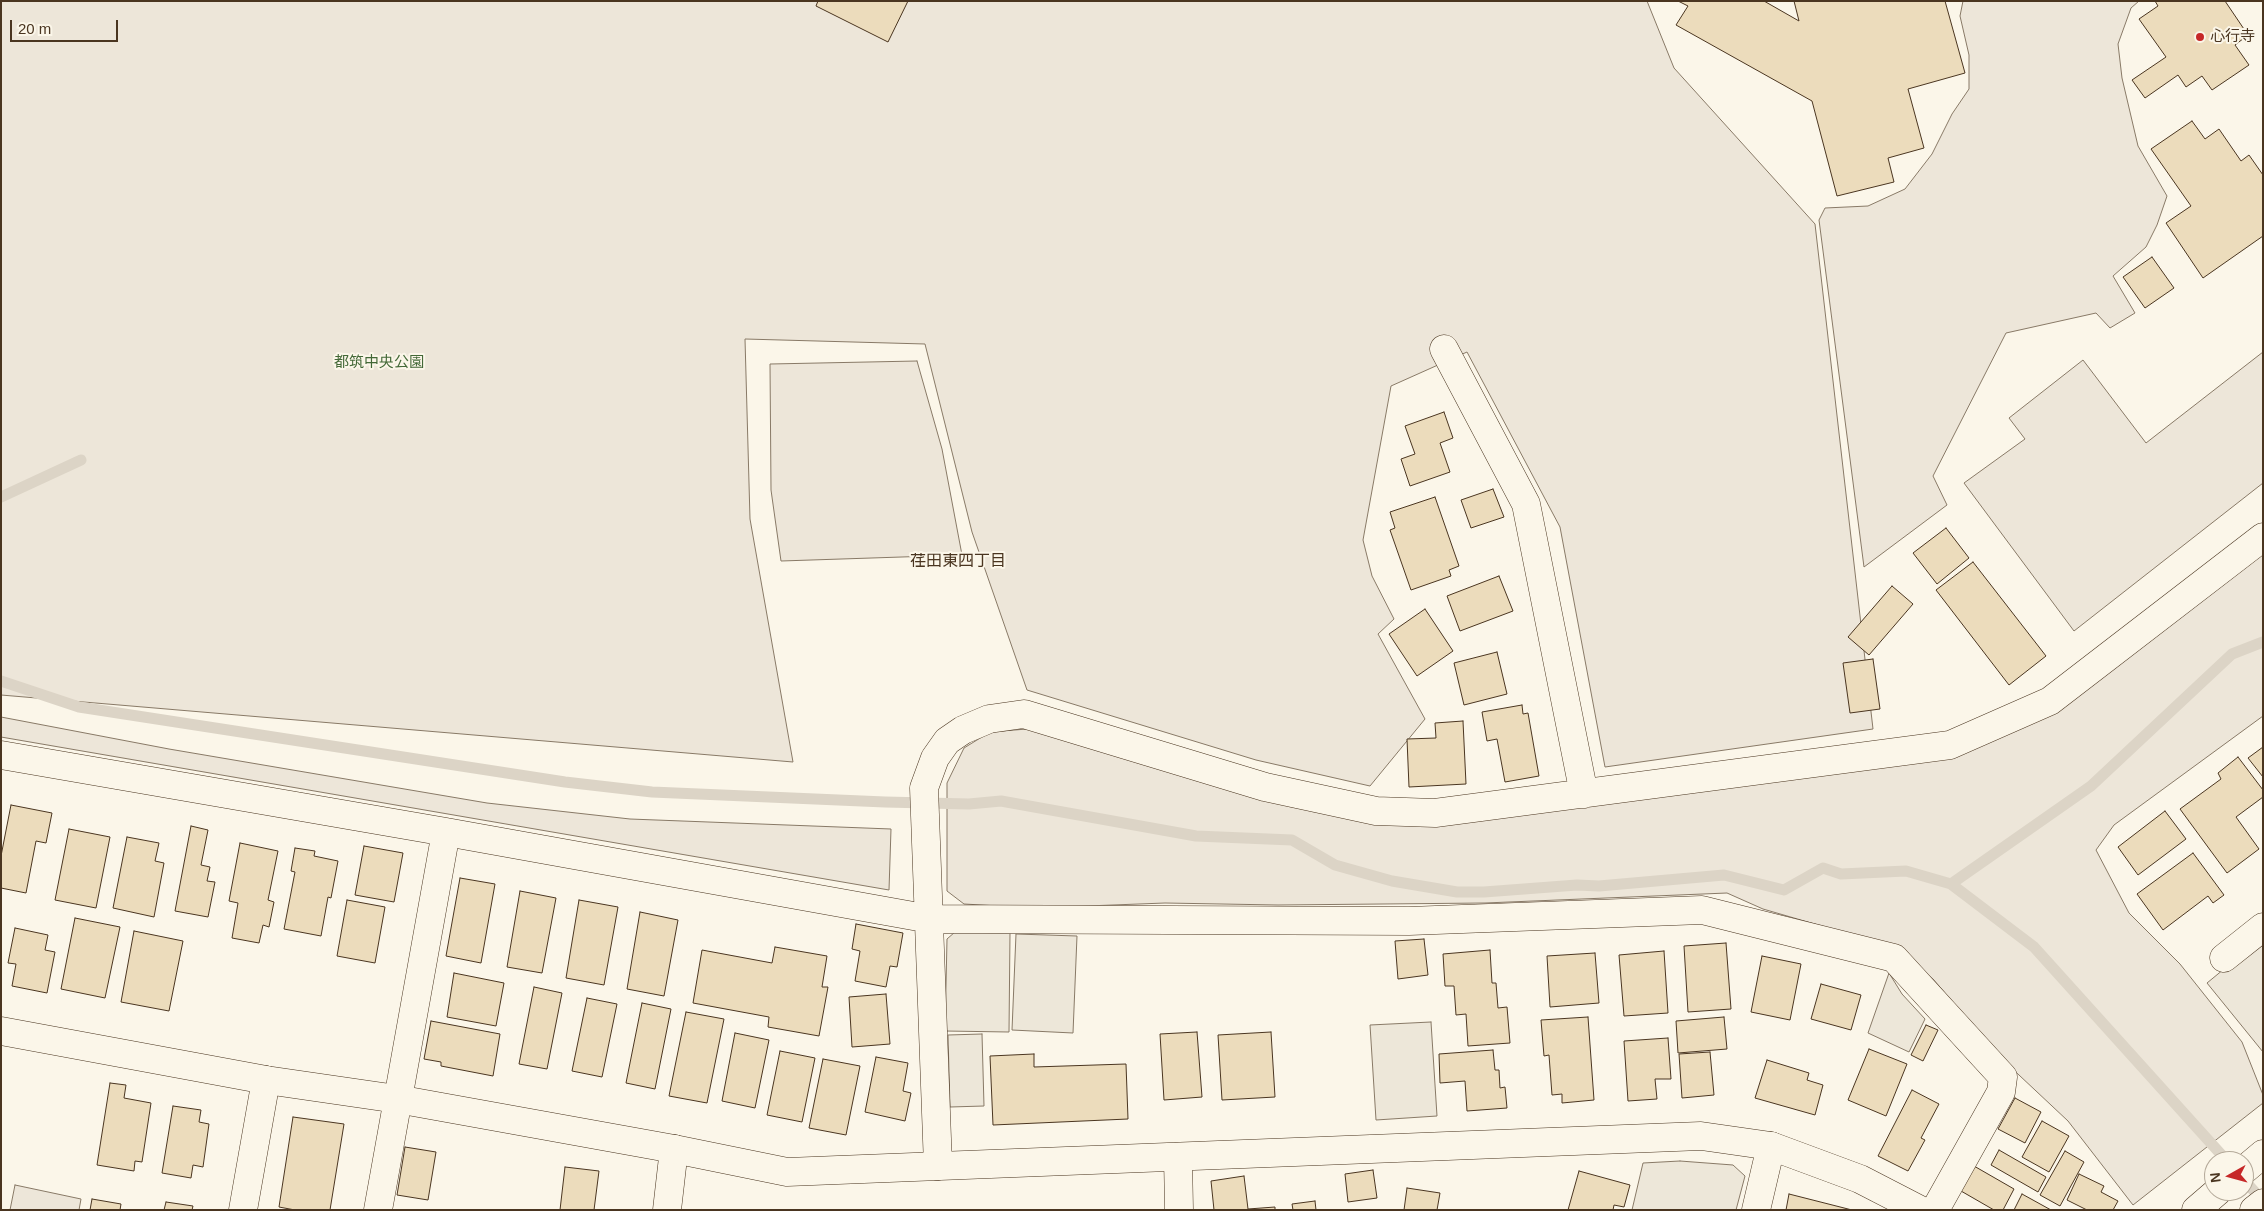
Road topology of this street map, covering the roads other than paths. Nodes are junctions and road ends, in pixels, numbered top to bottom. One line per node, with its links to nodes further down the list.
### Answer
1 (1444, 349): 4 (street)
2 (2263, 537): 4 (street)
3 (1, 755): 5 (street)
4 (1584, 794): 6 (street)
5 (446, 832): 6 (street); 11 (street)
6 (930, 919): 15 (street); 24 (street)
7 (2263, 927): 8 (street)
8 (2224, 958)
9 (1, 1031): 10 (street)
10 (266, 1080): 11 (street); 18 (street)
11 (397, 1099): 13 (street); 19 (street)
12 (1771, 1146): 14 (street); 22 (street); 23 (street)
13 (674, 1149): 15 (street); 20 (street)
14 (1178, 1157): 15 (street); 21 (street)
15 (938, 1166)
16 (2206, 1201): 25 (street)
17 (2263, 1203): 26 (street)
18 (242, 1210)
19 (378, 1210)
20 (668, 1210)
21 (1179, 1210)
22 (1756, 1210)
23 (1920, 1210)
24 (1935, 1210)
25 (2196, 1210)
26 (2254, 1210)

